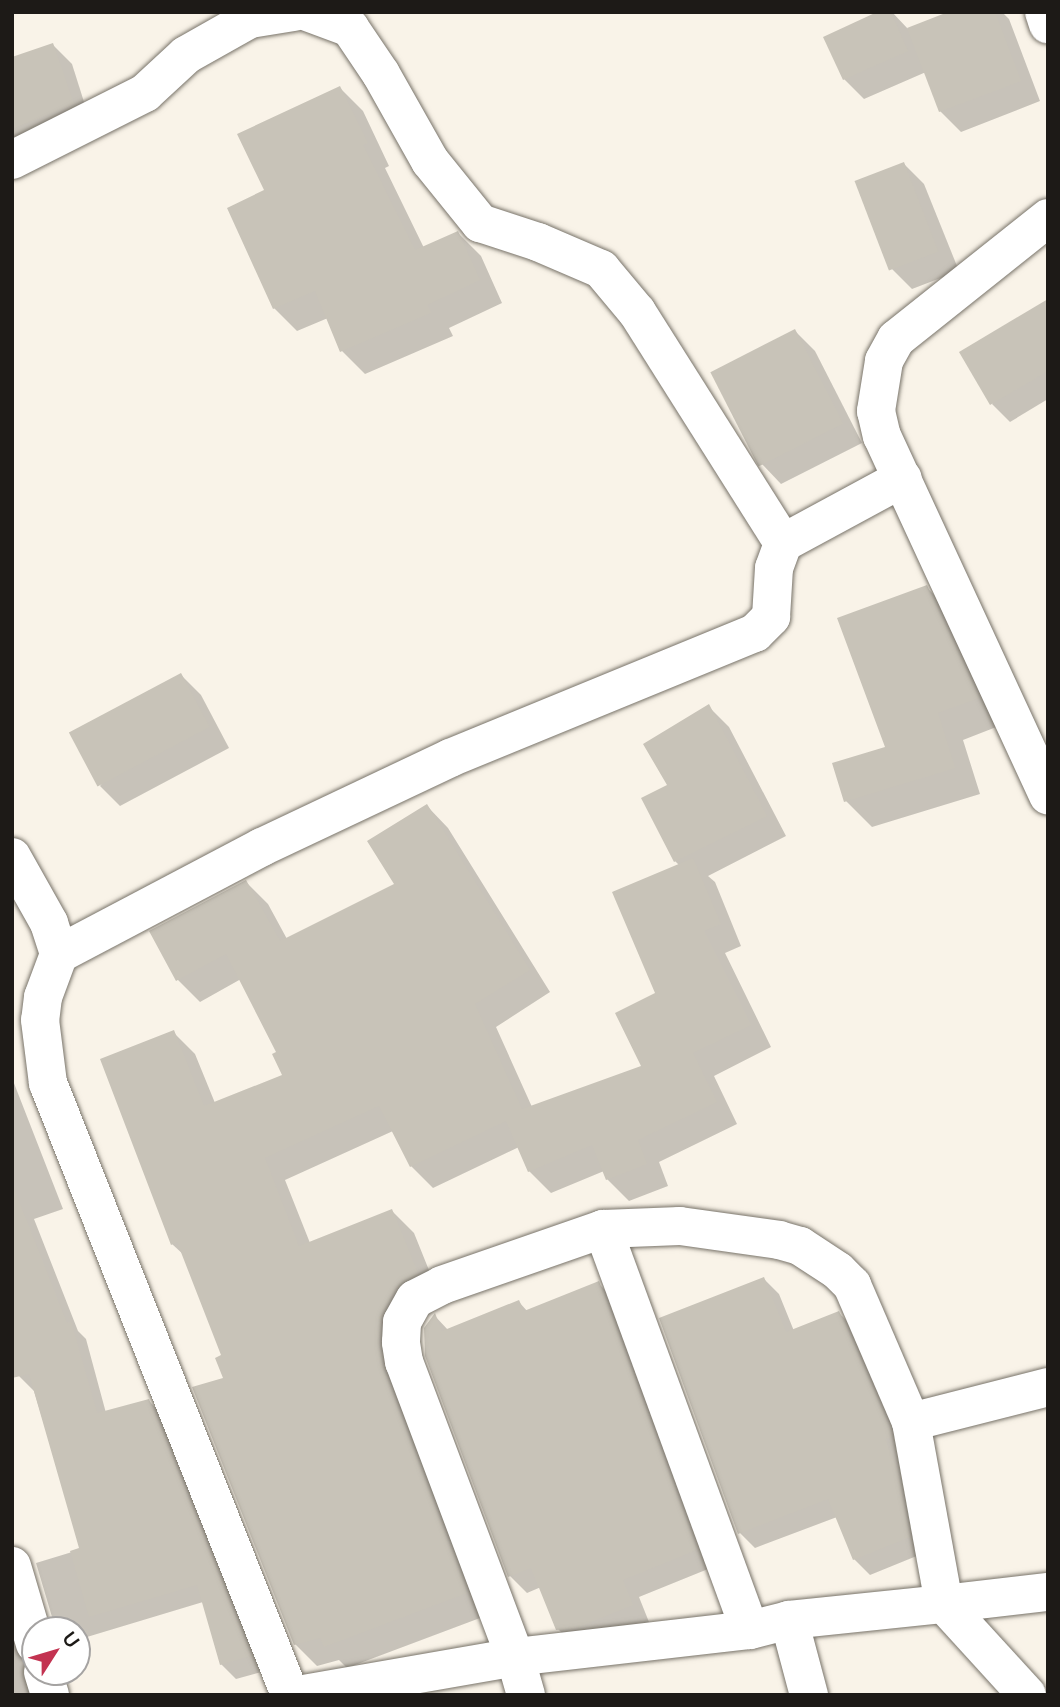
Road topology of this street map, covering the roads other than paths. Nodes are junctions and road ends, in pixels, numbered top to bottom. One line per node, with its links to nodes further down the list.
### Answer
1 (293, 12): 5 (street)
2 (307, 12): 8 (street)
3 (1044, 12): 4 (street)
4 (1048, 24)
5 (12, 160)
6 (1048, 218): 7 (street)
7 (903, 478): 8 (street); 9 (street)
8 (783, 543): 11 (street)
9 (1048, 795)
10 (12, 857): 11 (street)
11 (59, 954): 22 (street)
12 (603, 1229): 14 (street); 20 (street); 21 (street)
13 (1048, 1387): 14 (street)
14 (911, 1422): 17 (street)
15 (12, 1566): 18 (street)
16 (1048, 1592): 17 (street)
17 (944, 1604): 19 (street); 26 (street)
18 (27, 1616)
19 (789, 1620): 20 (street); 25 (street)
20 (750, 1630): 21 (street)
21 (515, 1657): 23 (street); 24 (street)
22 (290, 1695)
23 (298, 1695)
24 (526, 1695)
25 (809, 1695)
26 (1027, 1695)

